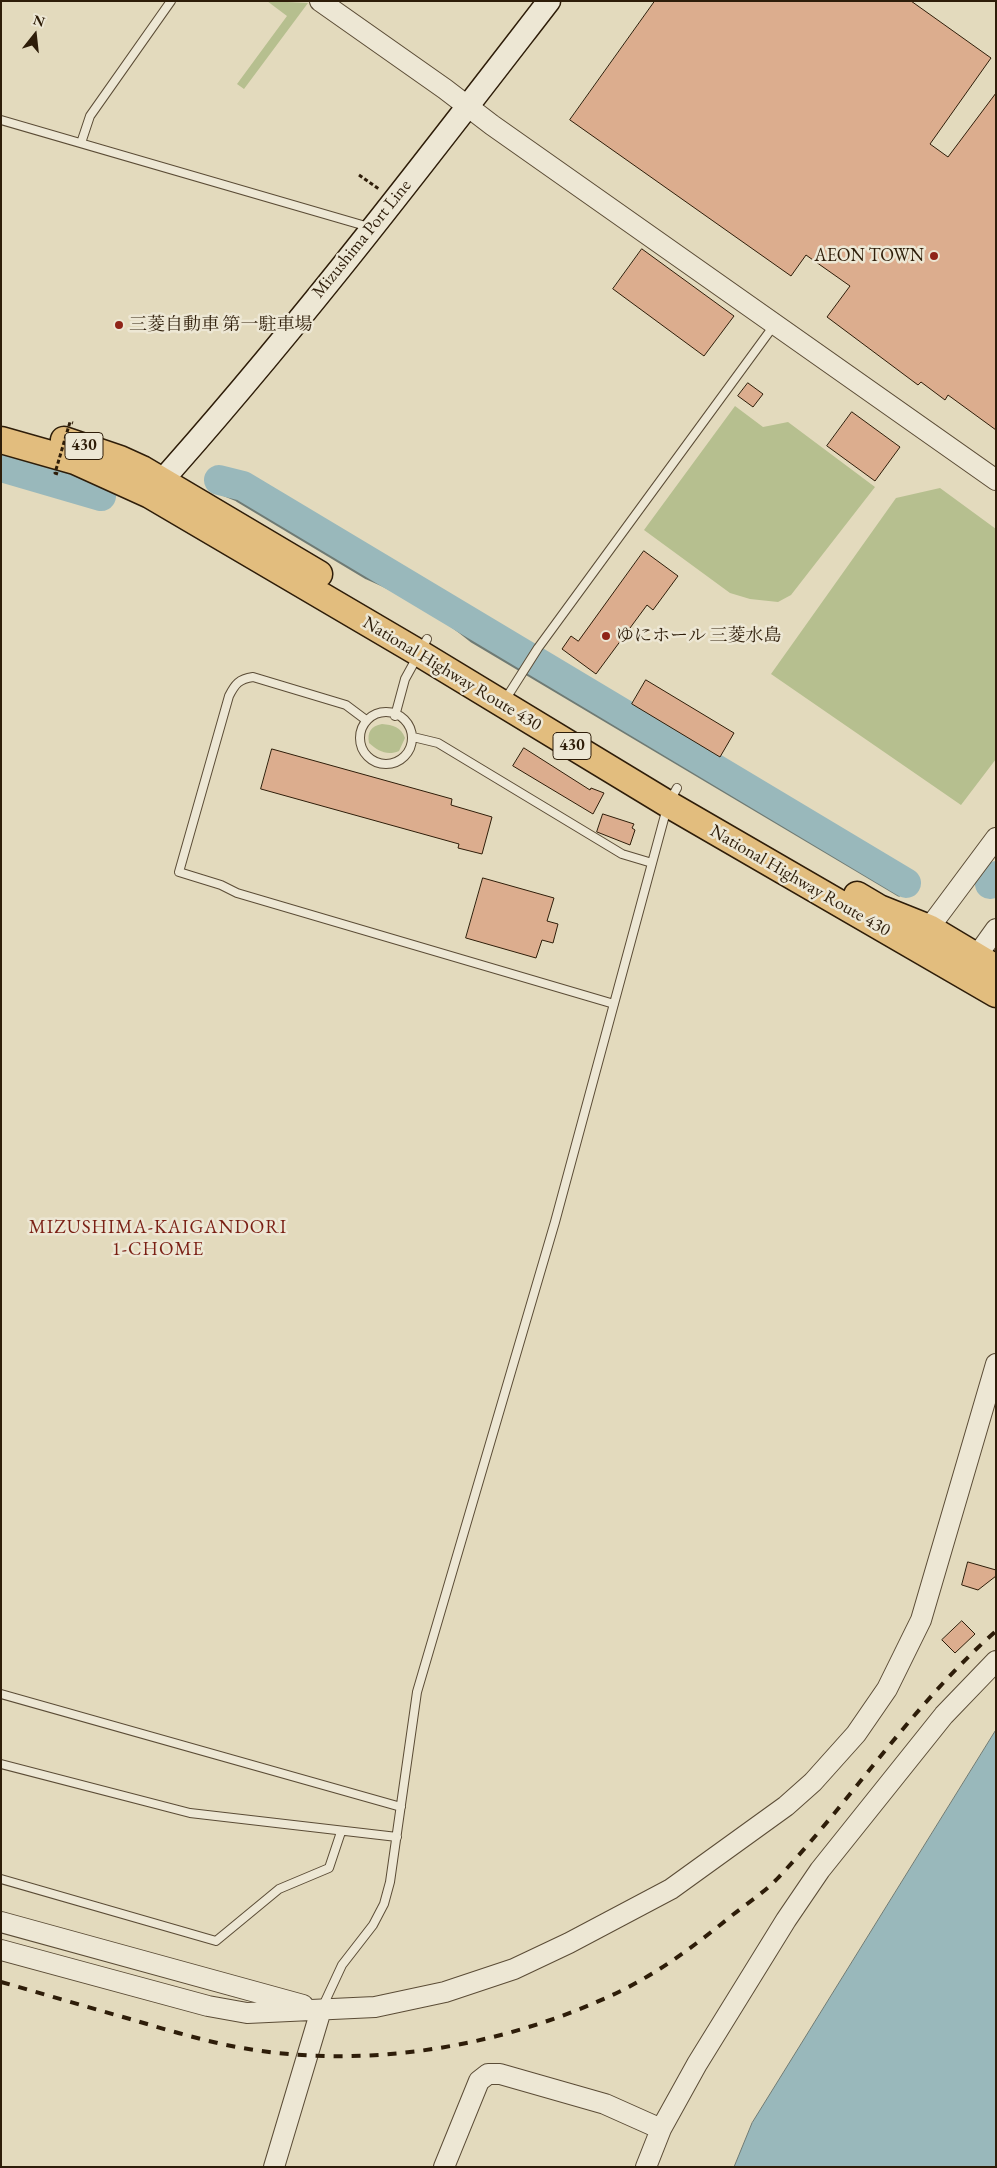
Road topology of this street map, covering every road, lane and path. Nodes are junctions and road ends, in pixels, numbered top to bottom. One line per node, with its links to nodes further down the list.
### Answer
1 (171, 1): 6 (lane)
2 (320, 1): 4 (street)
3 (549, 1): 4 (main road, Mizushima Port Line)
4 (468, 107): 9 (main road, Mizushima Port Line); 10 (street)
5 (1, 120): 6 (lane)
6 (81, 143): 9 (lane)
7 (359, 175): 8 (path)
8 (381, 191)
9 (372, 228): 16 (main road, Mizushima Port Line)
10 (775, 324): 15 (street); 18 (lane)
11 (1, 422): 16 (highway, National Highway Route 430 / 430)
12 (73, 423): 14 (path, bridge)
13 (1, 440): 16 (highway, National Highway Route 430 / 430)
14 (58, 474)
15 (996, 480)
16 (156, 488): 17 (highway, National Highway Route 430 / 430)
17 (423, 646): 18 (highway, National Highway Route 430 / 430); 19 (lane)
18 (512, 689): 22 (highway, National Highway Route 430 / 430)
19 (396, 716): 20 (lane); 21 (lane)
20 (366, 720): 21 (lane); 29 (lane)
21 (413, 737): 24 (lane)
22 (673, 796): 24 (lane); 26 (highway, National Highway Route 430 / 430)
23 (996, 838): 26 (street)
24 (652, 863): 29 (lane)
25 (996, 929): 27 (street)
26 (922, 938): 27 (highway, National Highway Route 430 / 430)
27 (978, 966): 28 (highway, National Highway Route 430 / 430)
28 (996, 994)
29 (614, 1004): 34 (lane)
30 (996, 1364): 40 (street)
31 (996, 1661): 41 (street)
32 (1, 1694): 34 (lane)
33 (1, 1764): 35 (lane)
34 (401, 1807): 36 (lane)
35 (341, 1832): 36 (lane); 37 (lane)
36 (397, 1837): 40 (lane)
37 (1, 1879)
38 (1, 1922): 40 (street)
39 (1, 1950): 40 (street)
40 (321, 2010): 42 (street)
41 (662, 2129): 43 (street); 44 (street)
42 (274, 2167)
43 (444, 2167)
44 (646, 2167)

